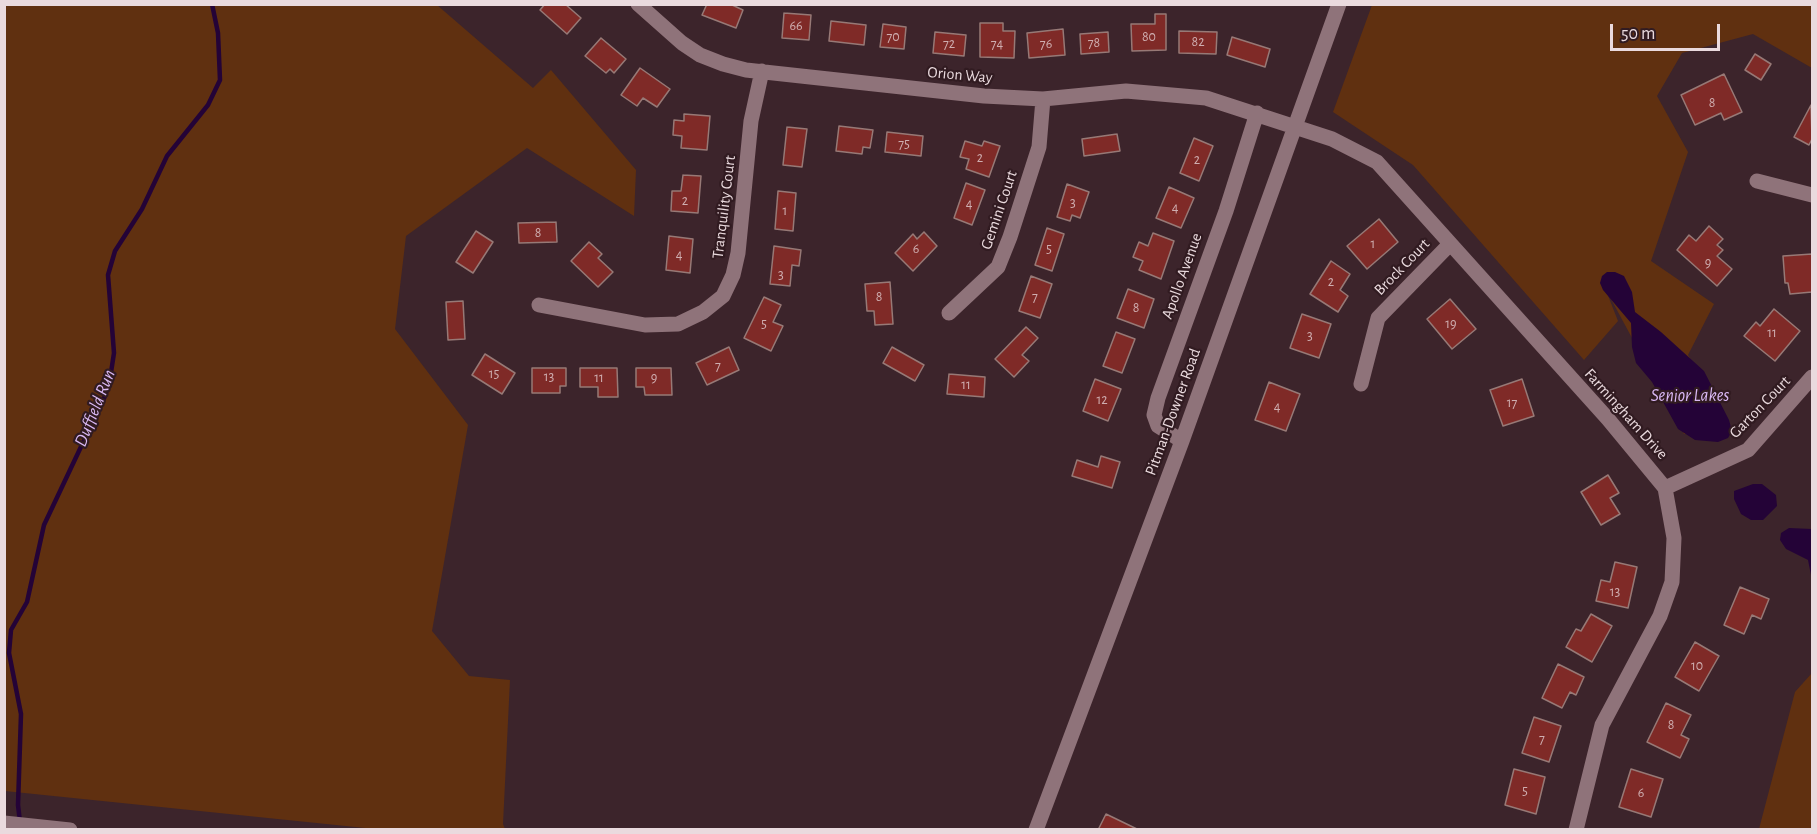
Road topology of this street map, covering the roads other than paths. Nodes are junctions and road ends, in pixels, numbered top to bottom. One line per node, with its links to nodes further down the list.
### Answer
1 (638, 4): 3 (street, Orion Way)
2 (1339, 4): 6 (street, Pitman-Downer Road)
3 (762, 71): 4 (street, Orion Way); 10 (street, Tranquility Court)
4 (1043, 99): 5 (street, Orion Way); 11 (street, Gemini Court)
5 (1257, 113): 6 (street, Orion Way); 14 (street, Apollo Avenue)
6 (1294, 125): 9 (street, Farmingham Drive); 14 (street, Pitman-Downer Road)
7 (1757, 181): 8 (street)
8 (1812, 195)
9 (1449, 245): 13 (street, Brock Court); 15 (street, Farmingham Drive)
10 (538, 305)
11 (949, 313)
12 (1812, 377): 15 (street, Garton Court)
13 (1362, 384)
14 (1182, 441): 18 (street, Pitman-Downer Road)
15 (1665, 488): 19 (street, Farmingham Drive)
16 (7, 823): 17 (street)
17 (70, 830)
18 (1036, 830)
19 (1576, 830)

